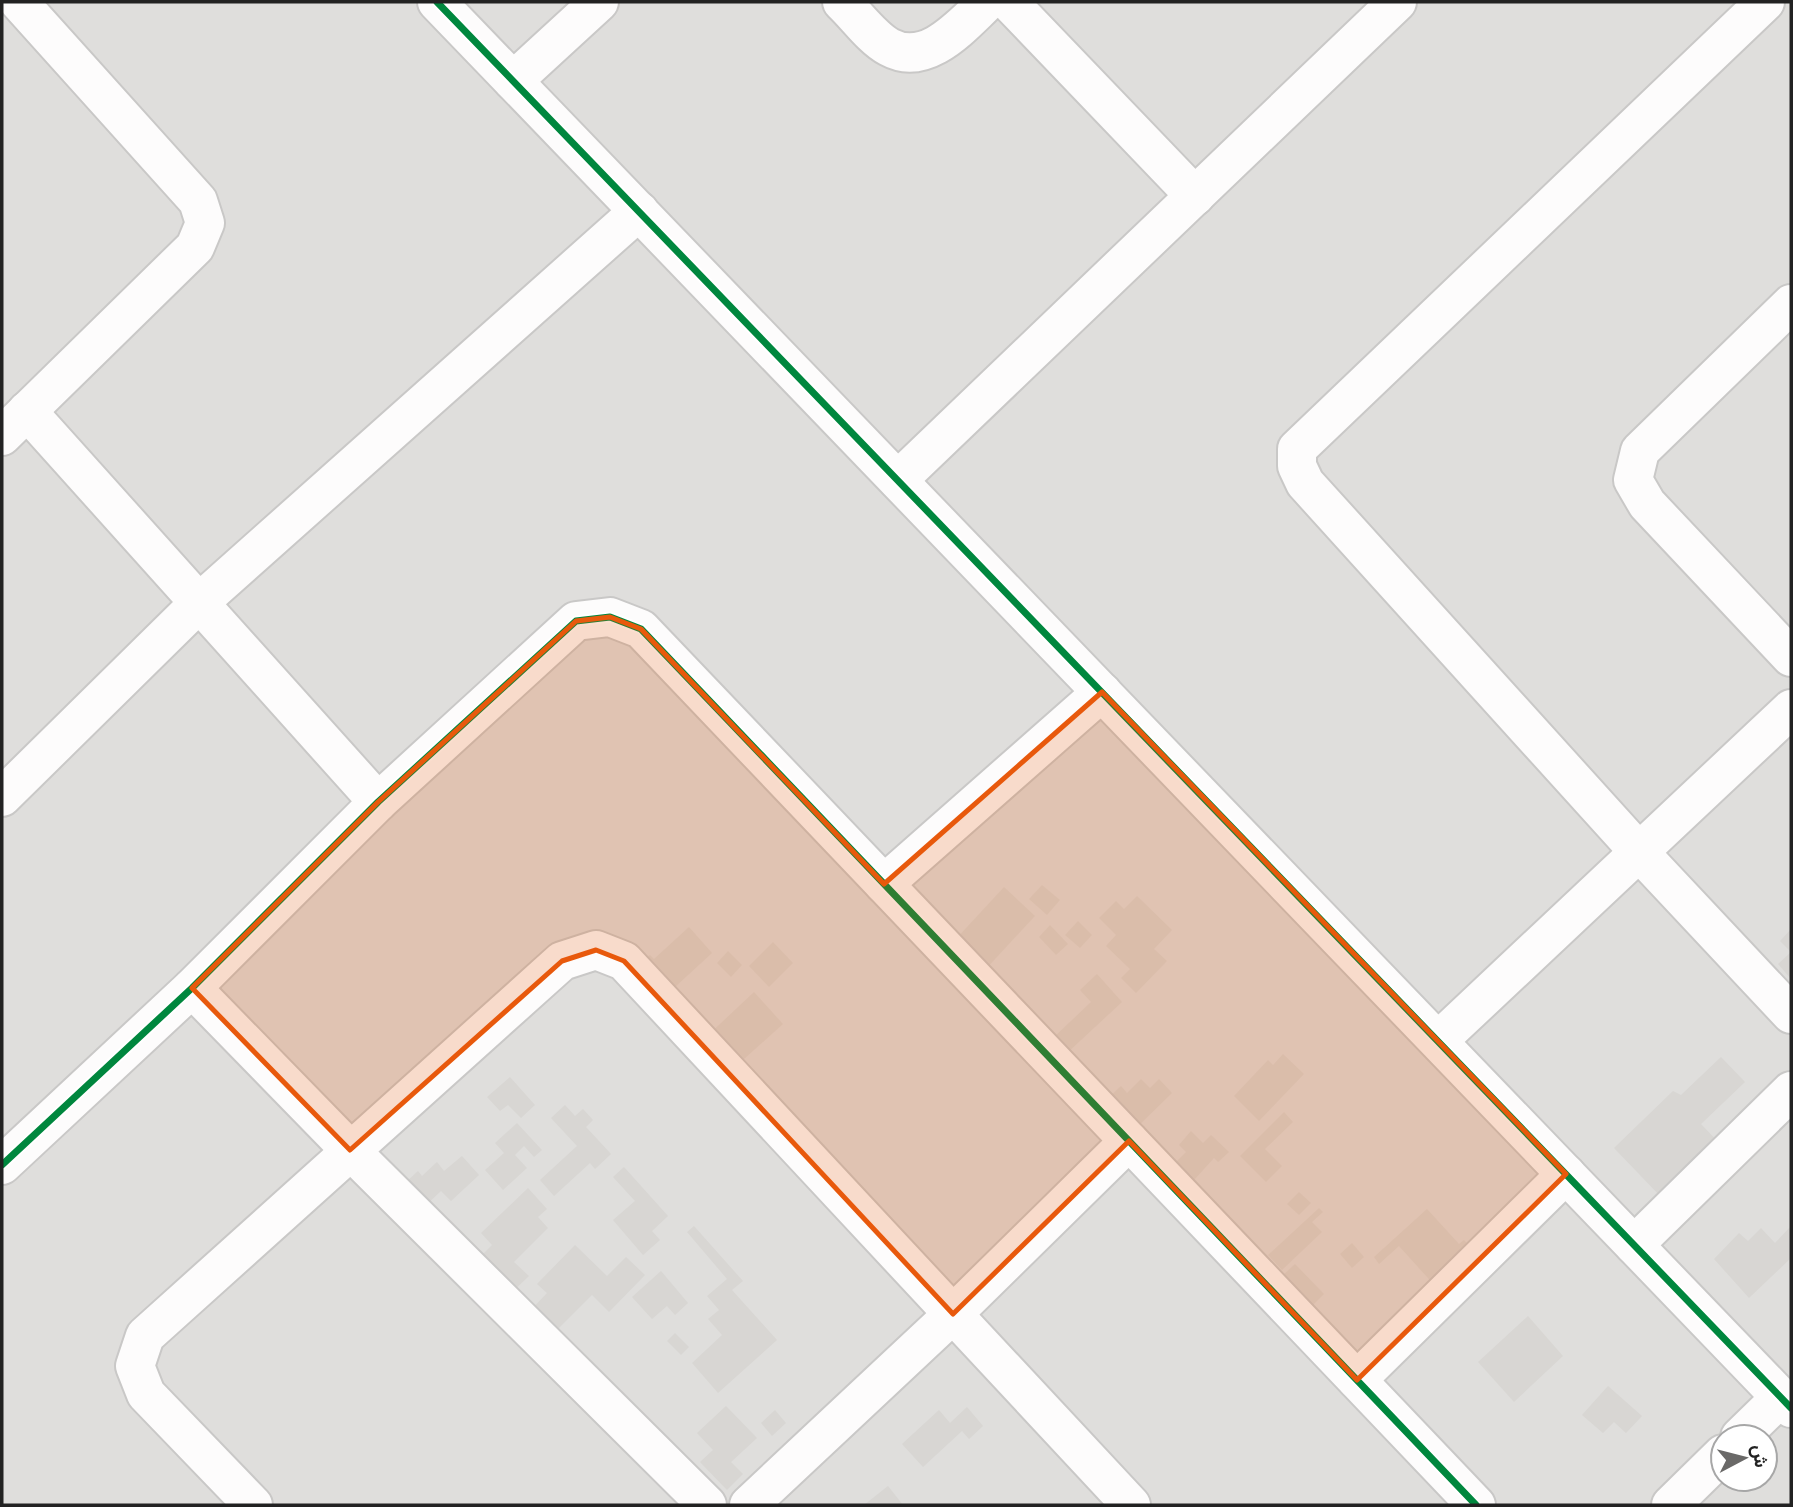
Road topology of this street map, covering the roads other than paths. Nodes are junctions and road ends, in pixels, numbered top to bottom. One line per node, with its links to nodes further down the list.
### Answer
1 (19, 2): 13 (street)
2 (437, 2): 9 (street)
3 (599, 2): 9 (street)
4 (842, 2): 5 (street)
5 (987, 2)
6 (1009, 2): 10 (street)
7 (1397, 2): 10 (street)
8 (1765, 2): 21 (street)
9 (513, 81): 11 (street)
10 (1195, 195): 14 (street)
11 (639, 211): 14 (street); 15 (street)
12 (1791, 304): 16 (street)
13 (15, 423): 15 (street)
14 (898, 480): 17 (street)
15 (201, 601): 19 (street); 20 (street)
16 (1791, 657)
17 (1102, 692): 22 (street); 25 (street)
18 (1791, 709): 21 (street)
19 (2, 797)
20 (378, 802): 22 (street); 23 (street)
21 (1640, 853): 24 (street); 25 (street)
22 (884, 884): 27 (street)
23 (192, 988): 28 (street); 29 (street)
24 (1791, 1014)
25 (1439, 1041): 30 (street)
26 (1791, 1091): 31 (street)
27 (1129, 1141): 32 (street); 33 (street)
28 (350, 1150): 32 (street); 37 (street); 38 (street)
29 (5, 1154)
30 (1566, 1174): 31 (street); 33 (street)
31 (1634, 1245): 34 (street)
32 (953, 1314): 39 (street); 40 (street)
33 (1357, 1380): 41 (street)
34 (1786, 1402): 35 (street)
35 (1758, 1423)
36 (1709, 1468): 42 (street)
37 (253, 1505)
38 (707, 1505)
39 (749, 1505)
40 (1131, 1505)
41 (1476, 1505)
42 (1671, 1505)

